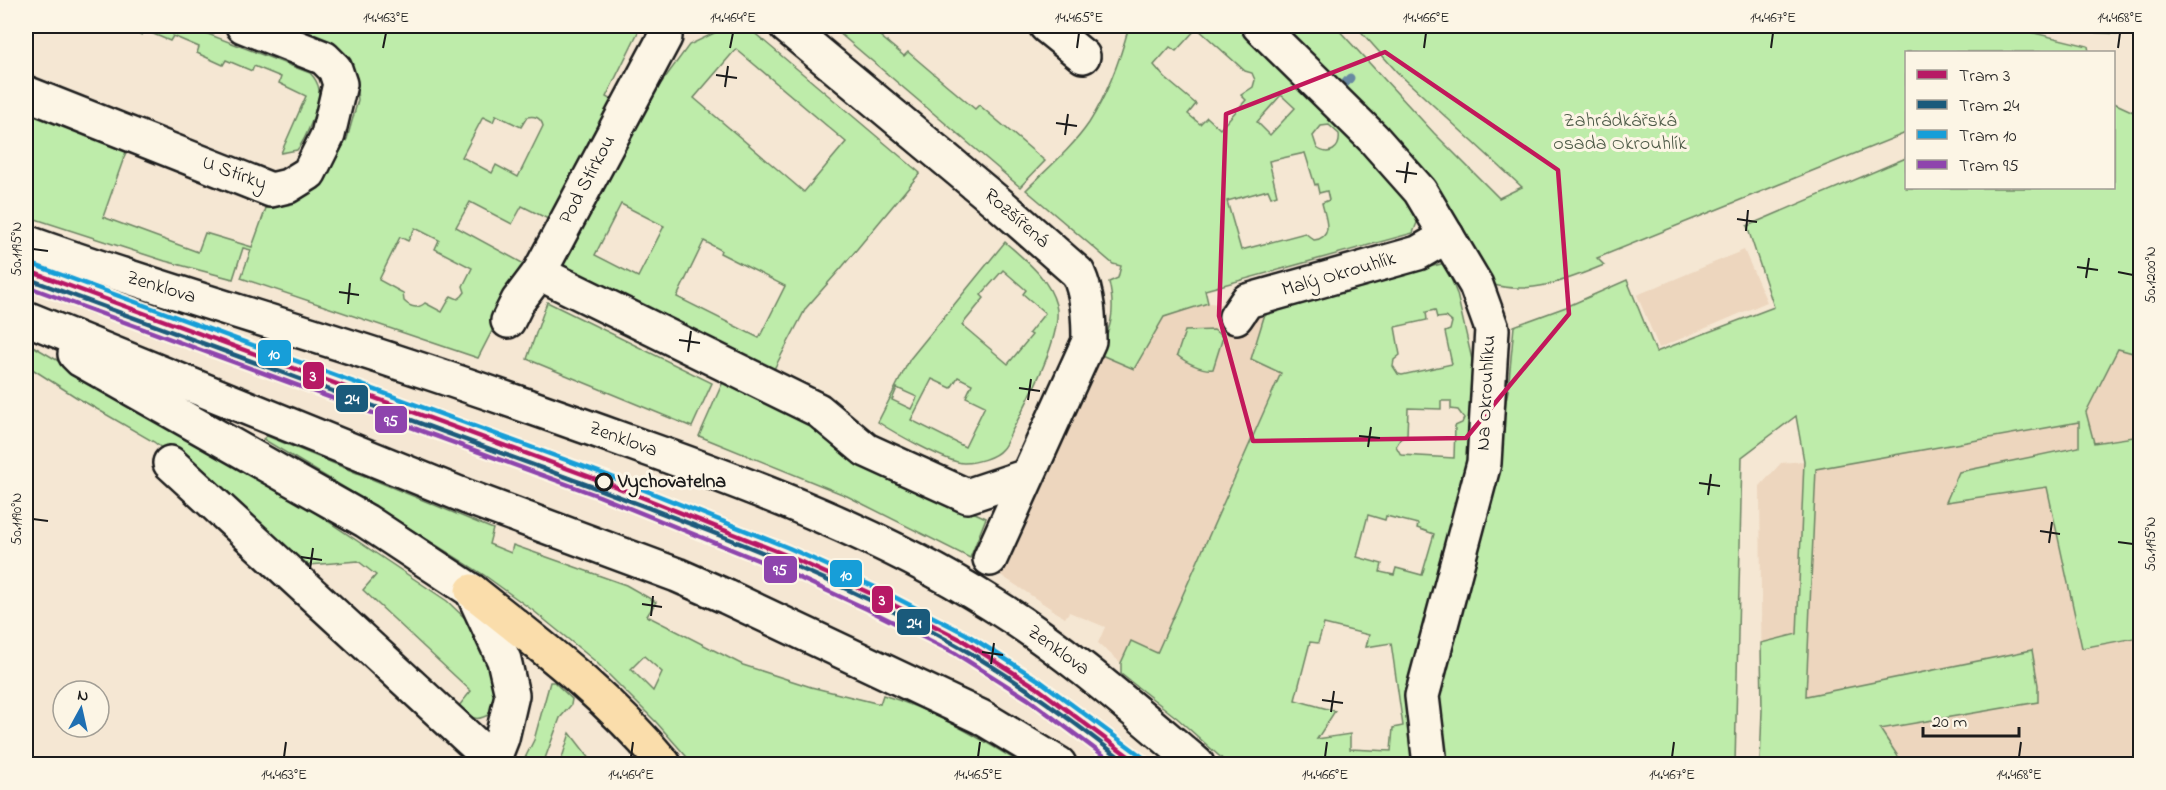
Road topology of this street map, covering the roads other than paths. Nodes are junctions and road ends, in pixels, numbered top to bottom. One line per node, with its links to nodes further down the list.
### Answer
1 (243, 26): 7 (street, U Stírky)
2 (786, 26): 15 (street, Rozšířená)
3 (1046, 26): 6 (street)
4 (1259, 26): 8 (street, Na Okrouhlíku)
5 (672, 29): 10 (street, Pod Stírkou)
6 (1083, 56)
7 (26, 93)
8 (1447, 236): 11 (street, Malý Okrouhlík); 22 (street, Na Okrouhlíku)
9 (26, 242): 21 (street, Zenklova)
10 (539, 273): 12 (street, Pod Stírkou); 15 (street)
11 (1236, 317)
12 (508, 321)
13 (37, 322): 17 (street); 20 (street)
14 (170, 463): 18 (street)
15 (1027, 476): 16 (street, Rozšířená)
16 (990, 559)
17 (472, 591): 18 (street); 19 (main road)
18 (491, 763)
19 (664, 765)
20 (1059, 765)
21 (1197, 765)
22 (1430, 765)

